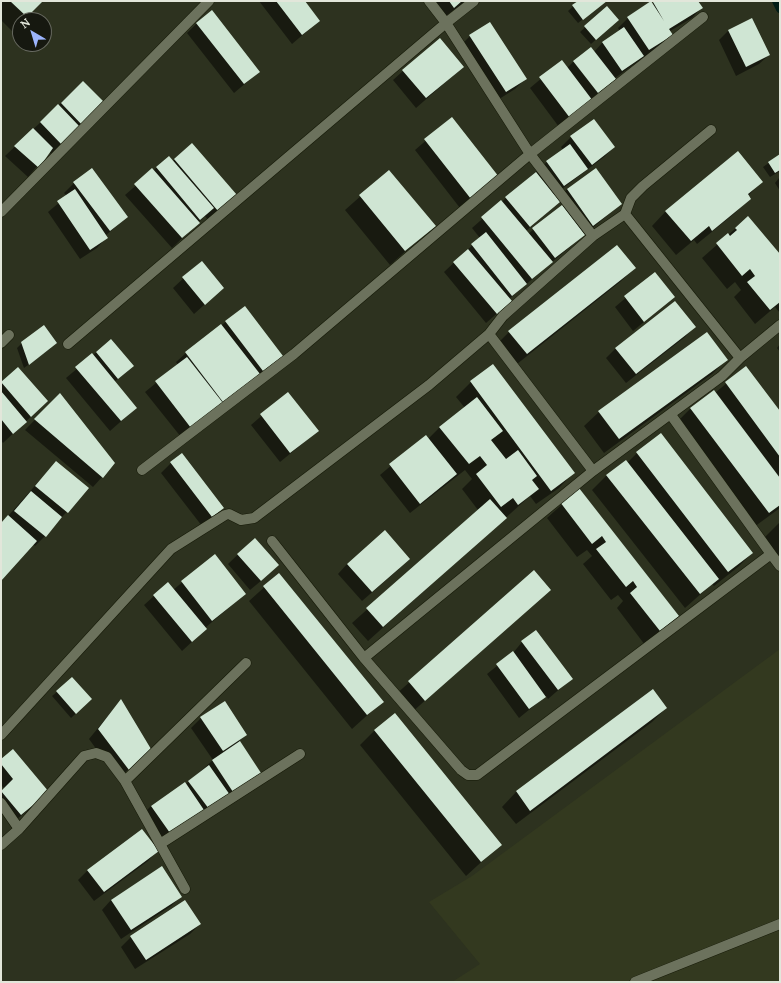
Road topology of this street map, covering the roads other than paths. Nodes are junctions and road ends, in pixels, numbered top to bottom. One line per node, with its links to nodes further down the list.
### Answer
1 (209, 1): 8 (street)
2 (429, 1): 5 (street)
3 (474, 1): 5 (street)
4 (703, 17): 7 (street)
5 (446, 23): 7 (street); 15 (street)
6 (711, 130): 9 (street)
7 (530, 154): 10 (street); 18 (street)
8 (1, 212)
9 (625, 214): 10 (street); 16 (street)
10 (593, 236): 12 (street)
11 (780, 325): 16 (street)
12 (489, 334): 19 (street); 25 (street)
13 (9, 336): 14 (street)
14 (1, 343)
15 (68, 344)
16 (740, 358): 17 (street)
17 (671, 415): 19 (street); 21 (street)
18 (142, 470)
19 (593, 471): 23 (street)
20 (272, 542): 23 (street)
21 (771, 554): 22 (street); 23 (street)
22 (780, 566)
23 (364, 658)
24 (246, 663): 27 (street)
25 (1, 735)
26 (300, 754): 30 (street)
27 (125, 782): 29 (street); 30 (street)
28 (1, 803): 29 (street)
29 (19, 829): 31 (street)
30 (160, 844): 32 (street)
31 (1, 845)
32 (185, 889)
33 (780, 924): 34 (street)
34 (635, 982)

